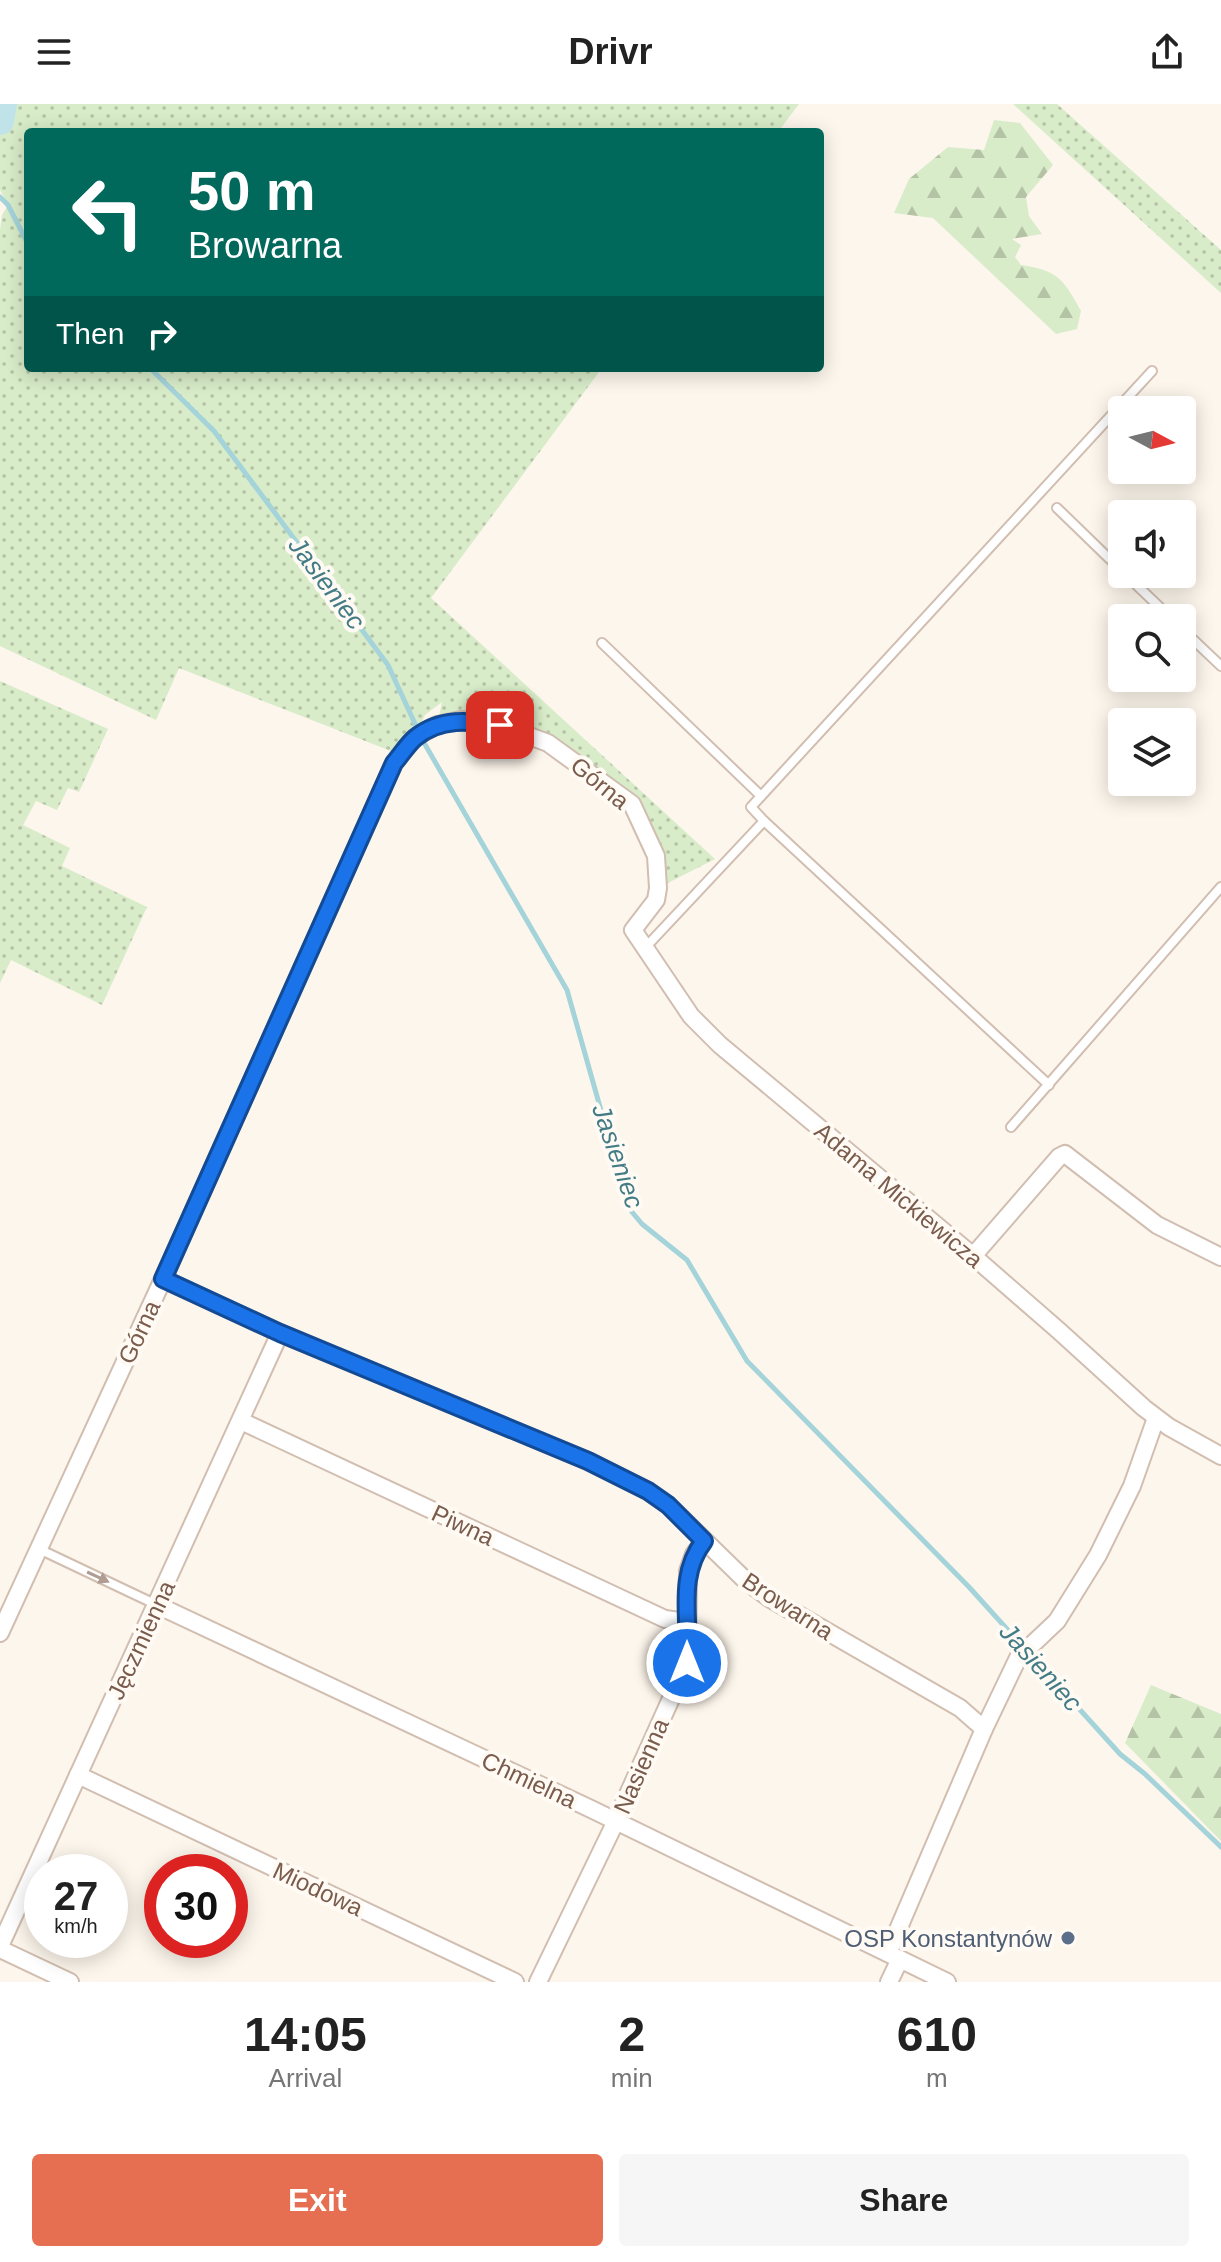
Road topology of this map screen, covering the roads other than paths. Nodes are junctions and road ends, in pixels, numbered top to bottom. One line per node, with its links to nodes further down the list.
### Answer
1 (1152, 371): 9 (lane)
2 (1057, 508): 3 (lane)
3 (1108, 557)
4 (1140, 588): 5 (lane)
5 (1157, 604)
6 (1196, 642): 8 (lane)
7 (602, 643): 9 (lane)
8 (1221, 666)
9 (761, 796): 10 (lane)
10 (764, 821): 12 (lane); 13 (lane)
11 (1221, 887): 13 (lane)
12 (644, 949): 15 (street, Adama Mickiewicza); 17 (street, Górna)
13 (1049, 1085): 14 (lane)
14 (1011, 1127)
15 (973, 1256): 16 (street); 19 (street, Adama Mickiewicza)
16 (1221, 1257)
17 (163, 1279): 18 (street, Browarna); 23 (street, Górna)
18 (280, 1333): 20 (street, Jęczmienna); 22 (street, Browarna)
19 (1156, 1418): 21 (street, Adama Mickiewicza); 27 (street)
20 (241, 1421): 24 (street, Jęczmienna); 25 (street, Piwna)
21 (1221, 1456)
22 (704, 1541): 25 (street, Nasienna); 27 (street, Browarna)
23 (39, 1549): 24 (lane, one-way to 24); 26 (street, Górna)
24 (157, 1605): 28 (street, Jęczmienna); 29 (street, Chmielna)
25 (687, 1622): 29 (street, Nasienna)
26 (0, 1633)
27 (984, 1729): 31 (street)
28 (78, 1775): 30 (street, Jęczmienna); 33 (street, Miodowa)
29 (616, 1821): 31 (street, Chmielna); 34 (street, Nasienna)
30 (0, 1948): 32 (street)
31 (894, 1956): 35 (street); 36 (street, Chmielna)
32 (70, 1982)
33 (515, 1982)
34 (538, 1982)
35 (889, 1982)
36 (947, 1982)

